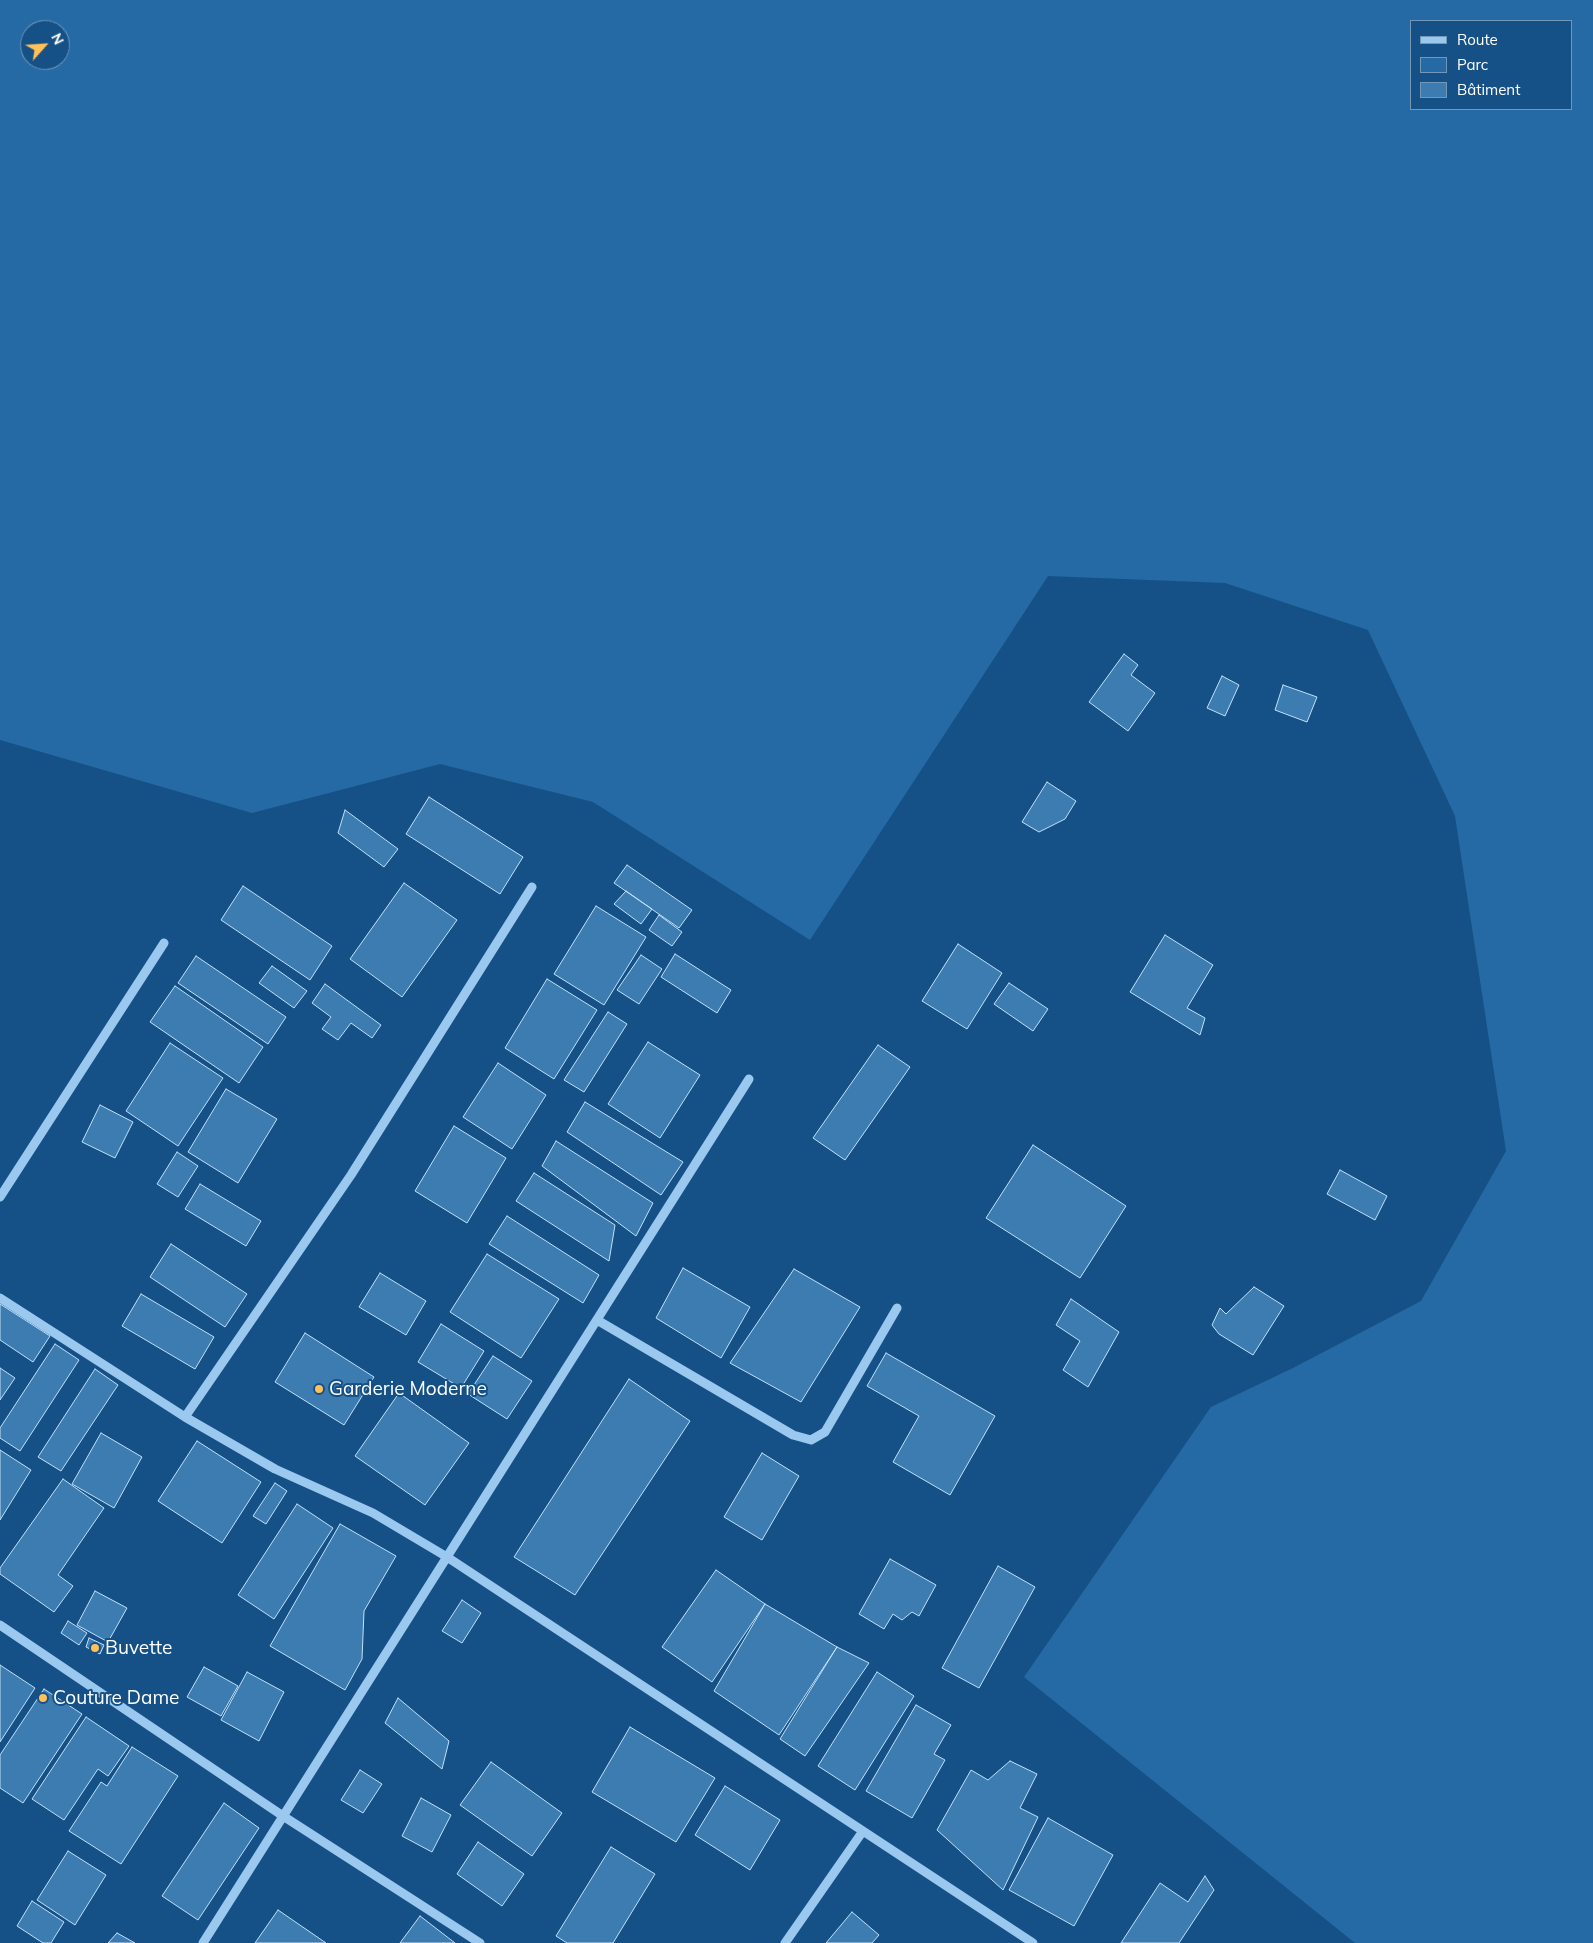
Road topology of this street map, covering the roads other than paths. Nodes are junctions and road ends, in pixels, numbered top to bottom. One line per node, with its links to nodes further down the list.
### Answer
1 (532, 887): 8 (street)
2 (164, 943): 4 (street)
3 (749, 1079): 7 (street)
4 (0, 1197)
5 (0, 1298): 8 (street)
6 (897, 1308): 7 (street)
7 (597, 1320): 9 (street)
8 (185, 1417): 9 (street)
9 (447, 1557): 11 (street); 12 (street)
10 (0, 1624): 11 (street)
11 (283, 1816): 13 (street); 14 (street)
12 (863, 1831): 15 (street); 16 (street)
13 (203, 1943)
14 (480, 1943)
15 (785, 1943)
16 (1033, 1943)

